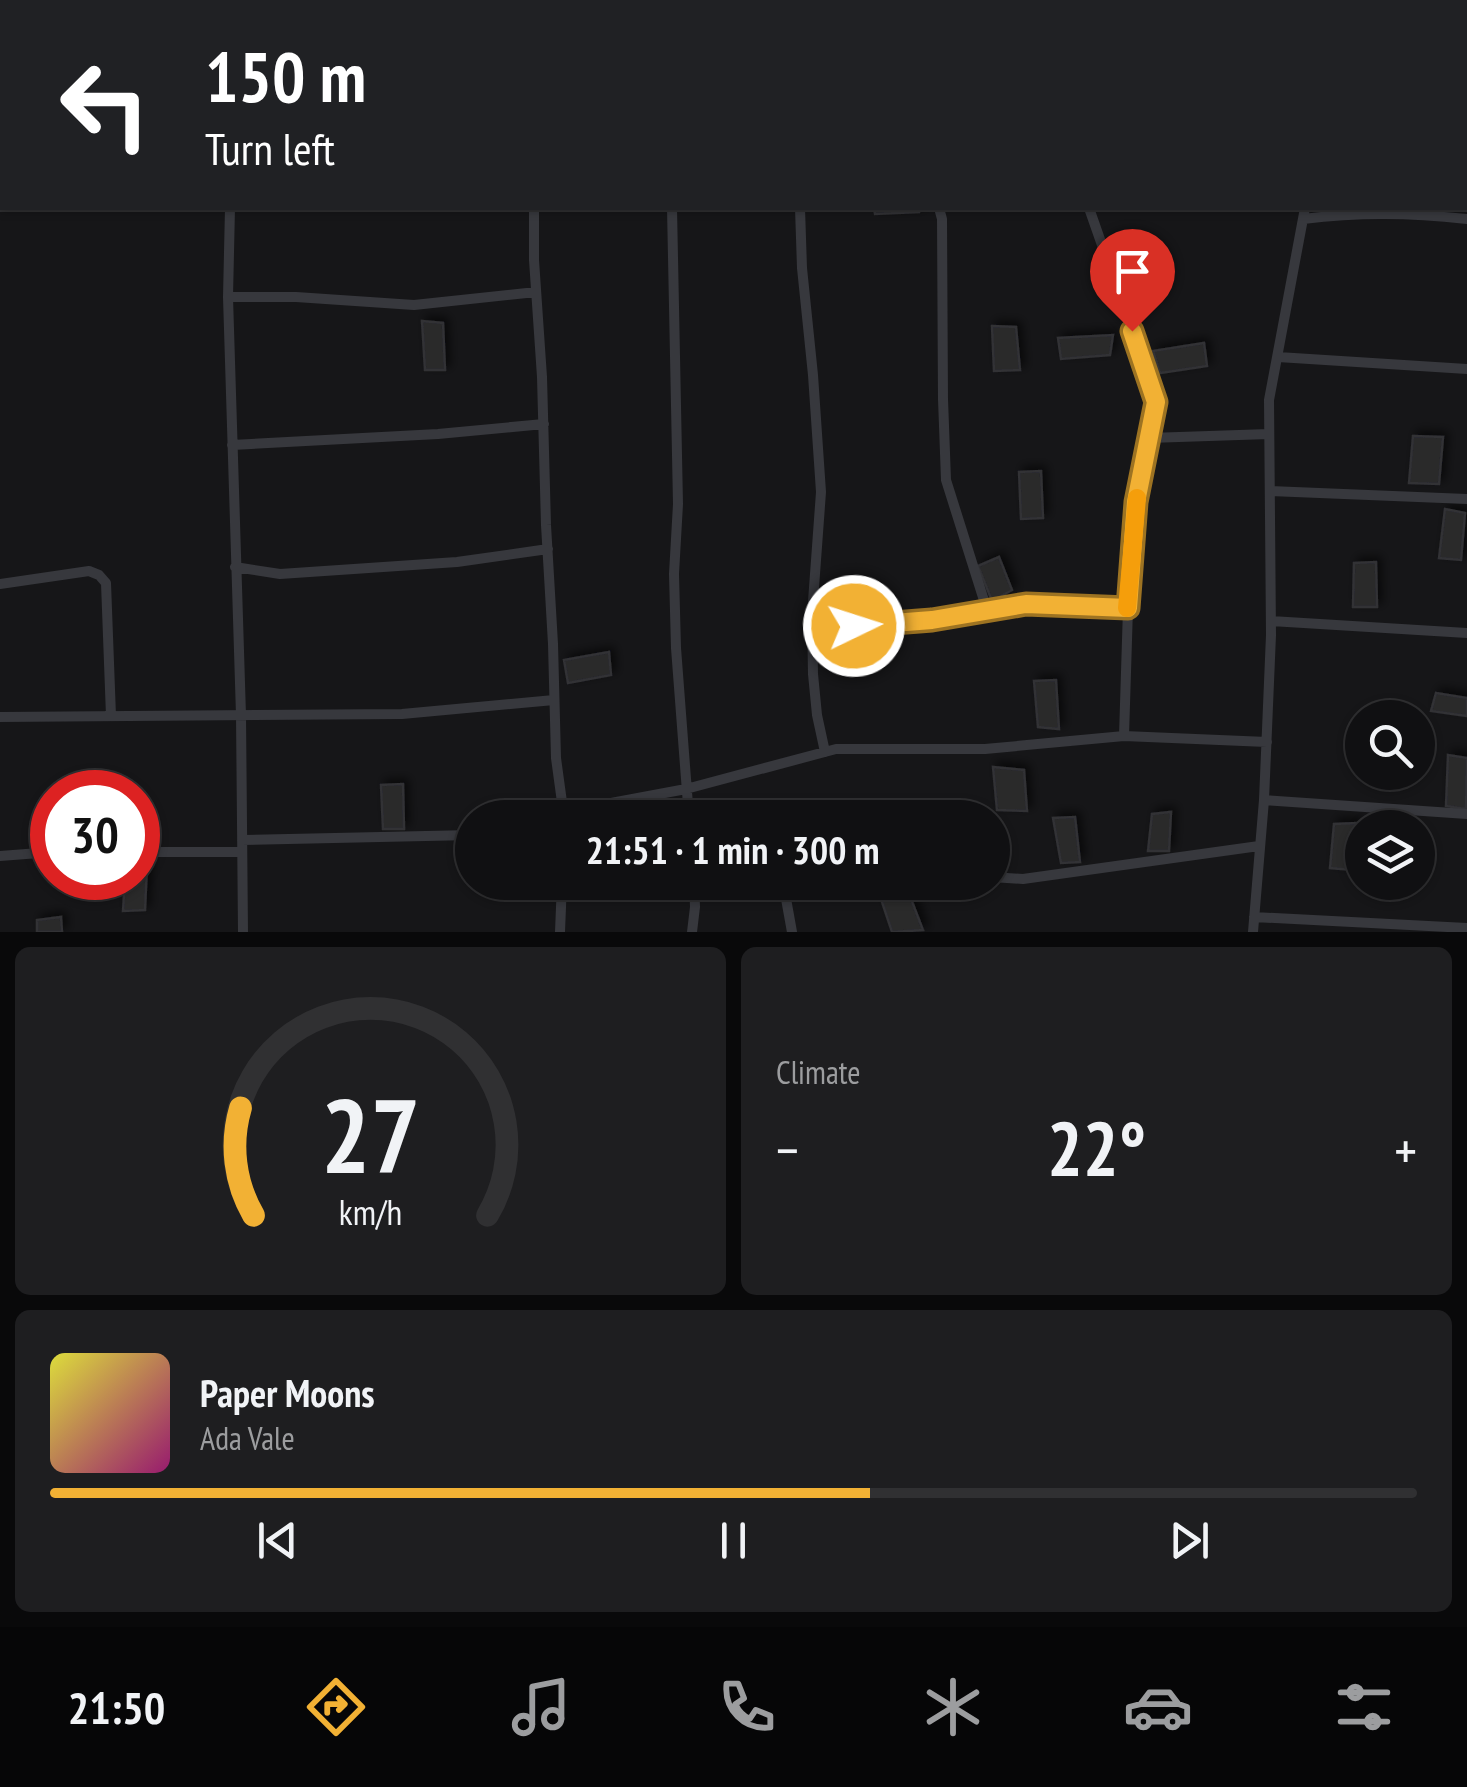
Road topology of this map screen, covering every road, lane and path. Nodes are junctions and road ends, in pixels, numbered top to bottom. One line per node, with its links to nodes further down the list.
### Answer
1 (230, 210): 11 (street)
2 (534, 210): 10 (street)
3 (672, 210): 35 (street)
4 (800, 210): 25 (street)
5 (940, 210): 24 (street)
6 (1089, 210): 16 (street)
7 (1436, 212): 8 (street); 9 (street)
8 (1304, 213): 12 (street)
9 (1467, 219)
10 (536, 292): 11 (street); 14 (street)
11 (228, 296): 17 (street)
12 (1278, 356): 13 (street); 15 (street)
13 (1467, 368)
14 (544, 424): 17 (street); 20 (street)
15 (1269, 434): 16 (street); 18 (street)
16 (1149, 438): 23 (street)
17 (232, 444): 21 (street)
18 (1270, 490): 19 (street); 26 (street)
19 (1467, 499)
20 (548, 549): 21 (street); 28 (street)
21 (235, 567): 29 (street)
22 (0, 584): 30 (street)
23 (1128, 608): 24 (street); 32 (street)
24 (988, 610): 25 (street)
25 (812, 614): 34 (street)
26 (1271, 621): 27 (street); 33 (street)
27 (1467, 633)
28 (554, 700): 29 (street); 36 (street)
29 (241, 715): 30 (street); 42 (street)
30 (111, 716): 31 (street)
31 (0, 717)
32 (1124, 736): 33 (street); 34 (street)
33 (1266, 742): 39 (street)
34 (825, 752): 35 (street)
35 (686, 788): 37 (street); 38 (street)
36 (562, 800)
37 (630, 800)
38 (687, 800)
39 (1264, 800): 40 (street); 43 (street)
40 (1467, 814)
41 (455, 835): 42 (street)
42 (242, 846): 44 (street); 53 (street)
43 (1259, 846): 47 (street); 51 (street)
44 (160, 851)
45 (30, 854): 46 (street)
46 (0, 856)
47 (1010, 878)
48 (561, 900): 54 (street)
49 (695, 900): 55 (street)
50 (786, 900): 56 (street)
51 (1254, 917): 52 (street); 57 (street)
52 (1467, 928)
53 (243, 932)
54 (560, 932)
55 (692, 932)
56 (792, 932)
57 (1253, 932)

